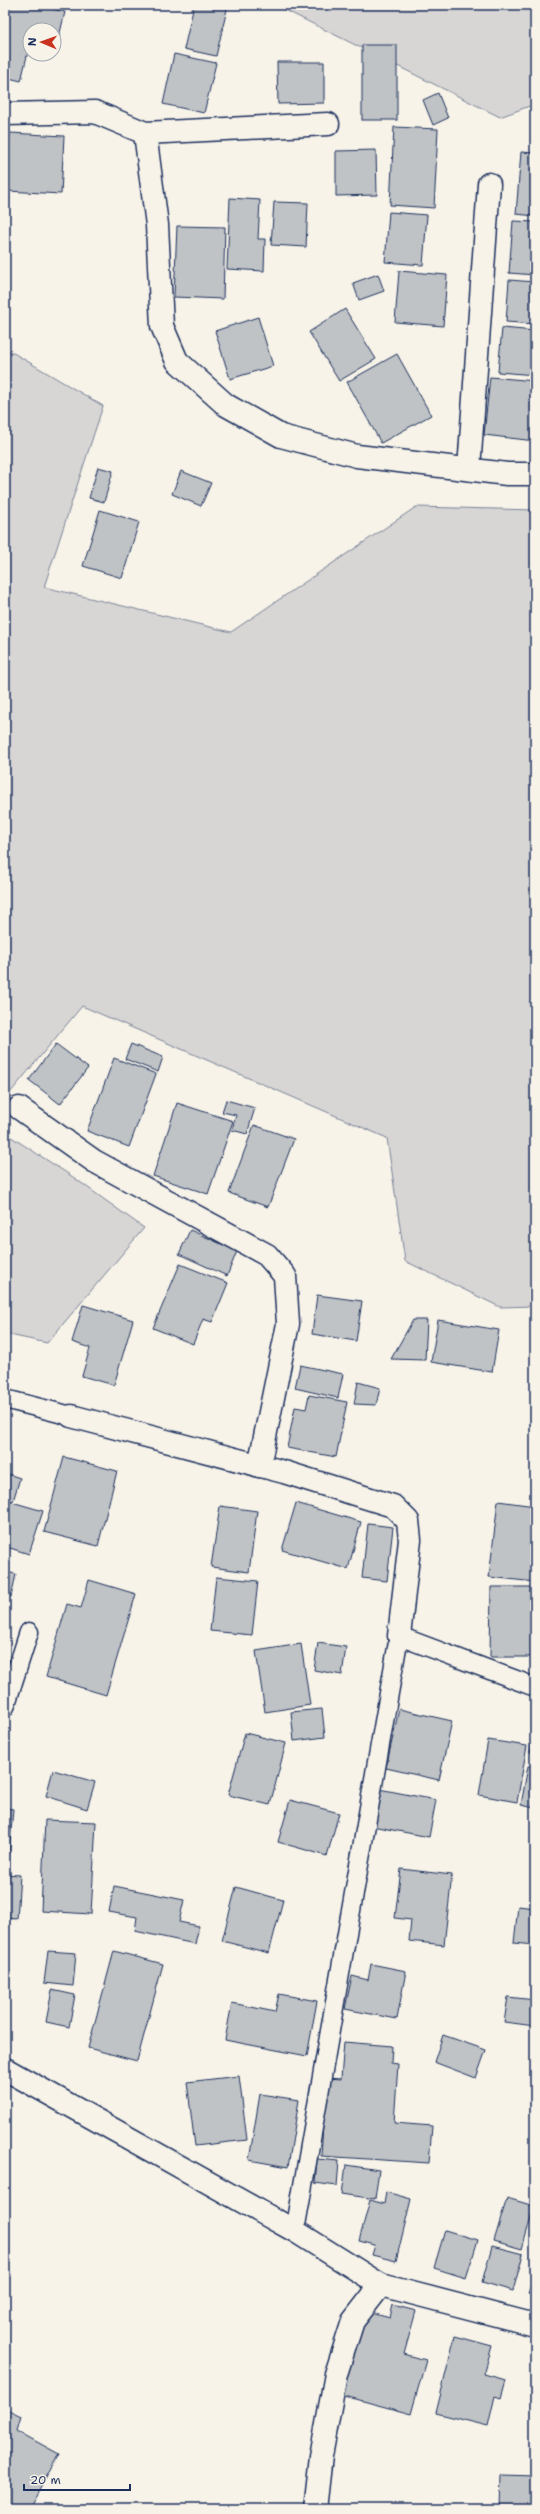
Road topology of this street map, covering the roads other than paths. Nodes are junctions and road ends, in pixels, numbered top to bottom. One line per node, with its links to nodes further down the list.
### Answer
1 (5, 114): 3 (street)
2 (328, 124): 3 (street)
3 (145, 133): 5 (street)
4 (489, 184): 5 (street)
5 (469, 469): 6 (street)
6 (535, 474)
7 (19, 1108): 10 (street)
8 (5, 1399): 9 (lane)
9 (71, 1416): 10 (street)
10 (259, 1466): 12 (street)
11 (29, 1632): 14 (lane)
12 (399, 1636): 13 (lane); 16 (lane)
13 (535, 1687)
14 (5, 1707)
15 (5, 2069): 16 (street)
16 (295, 2231): 17 (street)
17 (381, 2285): 18 (street); 19 (street)
18 (535, 2325)
19 (315, 2509)

